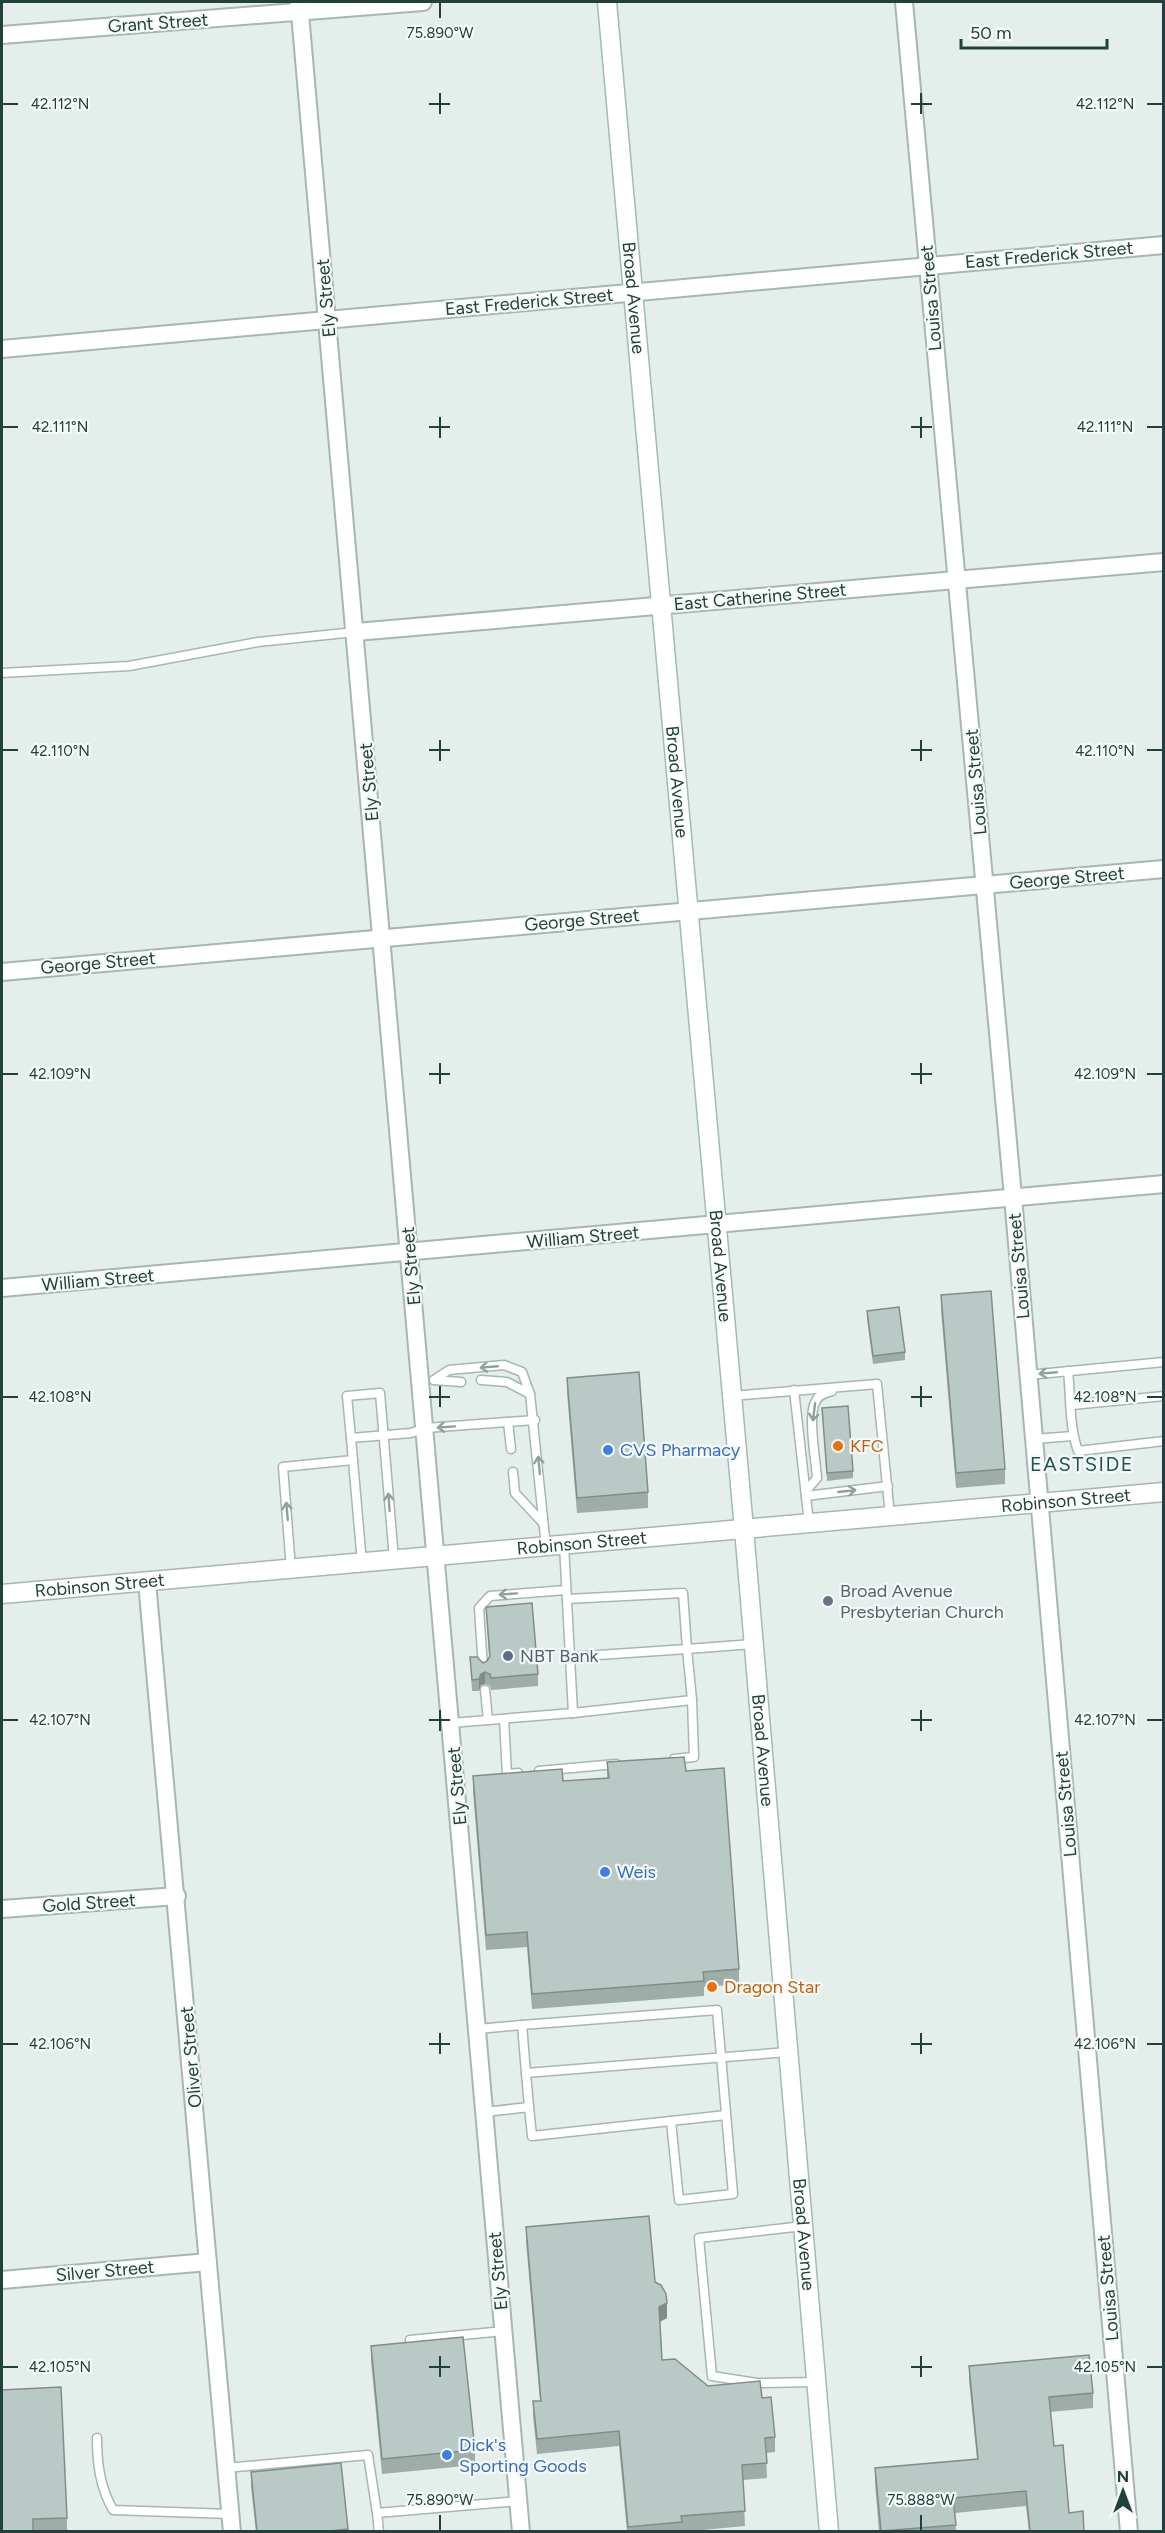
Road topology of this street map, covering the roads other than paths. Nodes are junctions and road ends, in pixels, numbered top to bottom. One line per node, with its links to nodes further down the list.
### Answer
1 (423, 2): 4 (street, Grant Street)
2 (607, 2): 8 (main road, Broad Avenue)
3 (904, 2): 7 (street, Louisa Street)
4 (299, 7): 5 (street, Grant Street); 9 (street, Ely Street)
5 (2, 35)
6 (1164, 245): 7 (street, East Frederick Street)
7 (928, 266): 8 (street, East Frederick Street); 12 (street, Louisa Street)
8 (633, 293): 9 (street, East Frederick Street); 13 (main road, Broad Avenue)
9 (328, 320): 10 (street, East Frederick Street); 14 (street, Ely Street)
10 (2, 349)
11 (1164, 562): 12 (street, East Catherine Street)
12 (957, 580): 13 (street, East Catherine Street); 17 (street, Louisa Street)
13 (662, 606): 14 (street, East Catherine Street); 18 (main road, Broad Avenue)
14 (356, 632): 15 (lane); 19 (street, Ely Street)
15 (2, 673)
16 (1164, 869): 17 (street, George Street)
17 (985, 885): 18 (street, George Street); 22 (street, Louisa Street)
18 (689, 911): 19 (street, George Street); 23 (main road, Broad Avenue)
19 (382, 938): 20 (street, George Street); 24 (street, Ely Street)
20 (2, 972)
21 (1164, 1184): 22 (street, William Street)
22 (1013, 1197): 23 (street, William Street); 28 (street, Louisa Street)
23 (717, 1224): 24 (street, William Street); 35 (main road, Broad Avenue)
24 (410, 1253): 25 (street, William Street); 30 (street, Ely Street)
25 (2, 1288)
26 (1164, 1362): 27 (lane)
27 (1068, 1371): 28 (lane, one-way to 28); 37 (lane)
28 (1028, 1375): 44 (street, Louisa Street)
29 (481, 1380): 34 (lane)
30 (428, 1381): 31 (lane); 34 (lane, one-way to 30); 40 (street, Ely Street)
31 (461, 1382)
32 (859, 1385): 33 (lane); 49 (lane); 51 (lane, one-way to 51)
33 (794, 1390): 35 (lane); 51 (lane)
34 (530, 1394): 38 (lane)
35 (732, 1396): 56 (main road, Broad Avenue)
36 (1164, 1396): 37 (lane)
37 (1072, 1405): 42 (lane)
38 (535, 1420): 39 (lane); 54 (lane, one-way to 38)
39 (508, 1422): 40 (lane, one-way to 40); 46 (lane)
40 (426, 1428): 41 (lane); 59 (street, Ely Street)
41 (384, 1435): 43 (lane); 43 (lane); 60 (lane, one-way to 41)
42 (1073, 1436): 44 (lane); 45 (lane)
43 (351, 1438): 47 (lane)
44 (1034, 1439): 52 (street, Louisa Street)
45 (1164, 1441)
46 (511, 1449)
47 (353, 1460): 61 (lane); 62 (lane, one-way to 47)
48 (513, 1472): 54 (lane)
49 (888, 1486): 51 (lane, one-way to 49); 53 (lane)
50 (1164, 1492): 52 (main road, Robinson Street)
51 (806, 1493): 55 (lane)
52 (1038, 1503): 53 (main road, Robinson Street); 104 (street, Louisa Street)
53 (890, 1516): 55 (main road, Robinson Street)
54 (544, 1523): 58 (lane)
55 (809, 1523): 56 (main road, Robinson Street)
56 (744, 1529): 57 (main road, Robinson Street); 66 (main road, Broad Avenue)
57 (564, 1545): 58 (main road, Robinson Street); 65 (lane)
58 (546, 1547): 59 (main road, Robinson Street)
59 (437, 1556): 60 (main road, Robinson Street); 75 (street, Ely Street)
60 (394, 1560): 61 (main road, Robinson Street)
61 (362, 1563): 62 (main road, Robinson Street)
62 (291, 1569): 63 (main road, Robinson Street)
63 (147, 1582): 64 (main road, Robinson Street); 78 (street, Oliver Street)
64 (2, 1594)
65 (566, 1595): 67 (lane); 68 (lane); 69 (lane, one-way to 69)
66 (754, 1644): 67 (lane); 82 (main road, Broad Avenue)
67 (687, 1649): 68 (lane); 71 (lane)
68 (569, 1657): 72 (lane)
69 (483, 1668)
70 (485, 1690): 74 (lane)
71 (692, 1700): 72 (lane); 76 (lane)
72 (573, 1713): 73 (lane)
73 (504, 1719): 74 (lane); 77 (lane)
74 (488, 1720): 75 (lane)
75 (451, 1723): 81 (street, Ely Street)
76 (659, 1760)
77 (624, 1763)
78 (177, 1896): 79 (street, Gold Street); 90 (street, Oliver Street)
79 (2, 1910)
80 (522, 2025): 81 (lane); 83 (lane); 84 (lane)
81 (478, 2029): 86 (street, Ely Street)
82 (788, 2052): 83 (lane); 89 (main road, Broad Avenue)
83 (720, 2058): 84 (lane); 87 (lane)
84 (526, 2073): 85 (lane)
85 (529, 2107): 86 (lane); 88 (lane)
86 (485, 2112): 92 (street, Ely Street)
87 (726, 2115): 88 (lane); 88 (lane)
88 (671, 2121)
89 (803, 2226): 94 (main road, Broad Avenue); 94 (lane)
90 (208, 2262): 91 (street, Silver Street); 96 (street, Oliver Street)
91 (2, 2280)
92 (504, 2331): 93 (lane); 97 (street, Ely Street)
93 (410, 2340)
94 (816, 2382): 103 (main road, Broad Avenue)
95 (97, 2438): 99 (lane)
96 (226, 2468): 98 (lane); 99 (street, Oliver Street)
97 (518, 2501): 98 (lane); 102 (street, Ely Street)
98 (377, 2513): 101 (lane)
99 (230, 2514): 100 (street, Oliver Street)
100 (232, 2532)
101 (379, 2532)
102 (521, 2532)
103 (829, 2532)
104 (1129, 2532)

